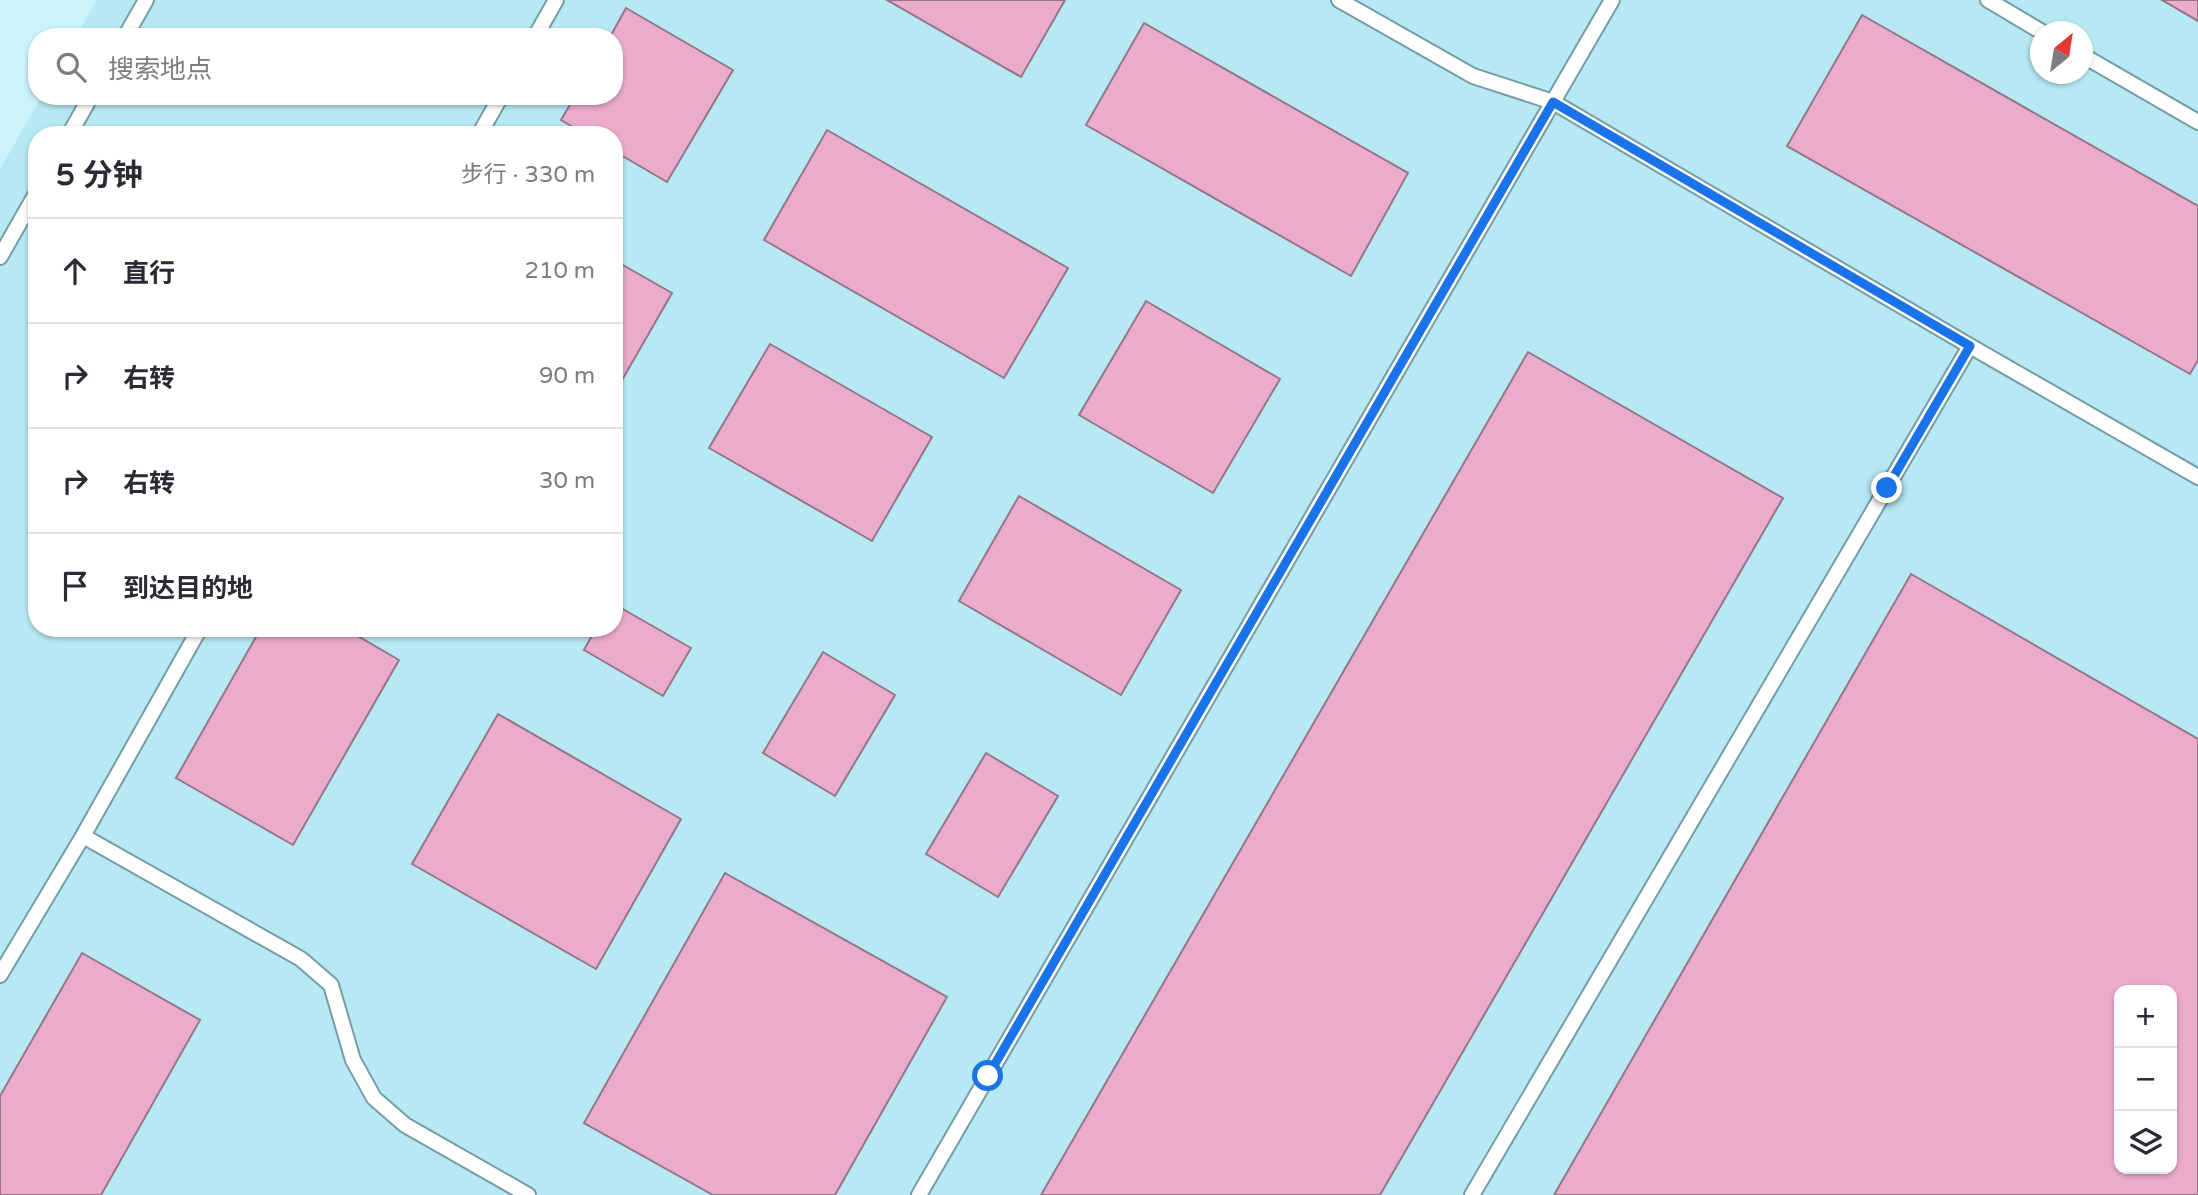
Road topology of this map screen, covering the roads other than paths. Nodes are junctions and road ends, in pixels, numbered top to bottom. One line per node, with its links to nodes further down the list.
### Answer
1 (146, 0): 7 (lane)
2 (555, 0): 8 (lane)
3 (1339, 0): 10 (lane)
4 (1612, 0): 10 (lane)
5 (1988, 0): 6 (lane)
6 (2030, 25)
7 (130, 28)
8 (540, 28)
9 (2093, 61): 13 (lane)
10 (1553, 102): 18 (lane); 24 (lane)
11 (86, 105): 14 (lane)
12 (496, 105): 15 (lane)
13 (2198, 122)
14 (74, 126)
15 (484, 126)
16 (28, 208): 17 (lane)
17 (0, 257)
18 (1970, 346): 19 (lane); 25 (lane)
19 (2198, 477)
20 (195, 637): 21 (lane)
21 (83, 836): 22 (lane); 23 (lane)
22 (0, 975)
23 (528, 1195)
24 (919, 1195)
25 (1472, 1195)

